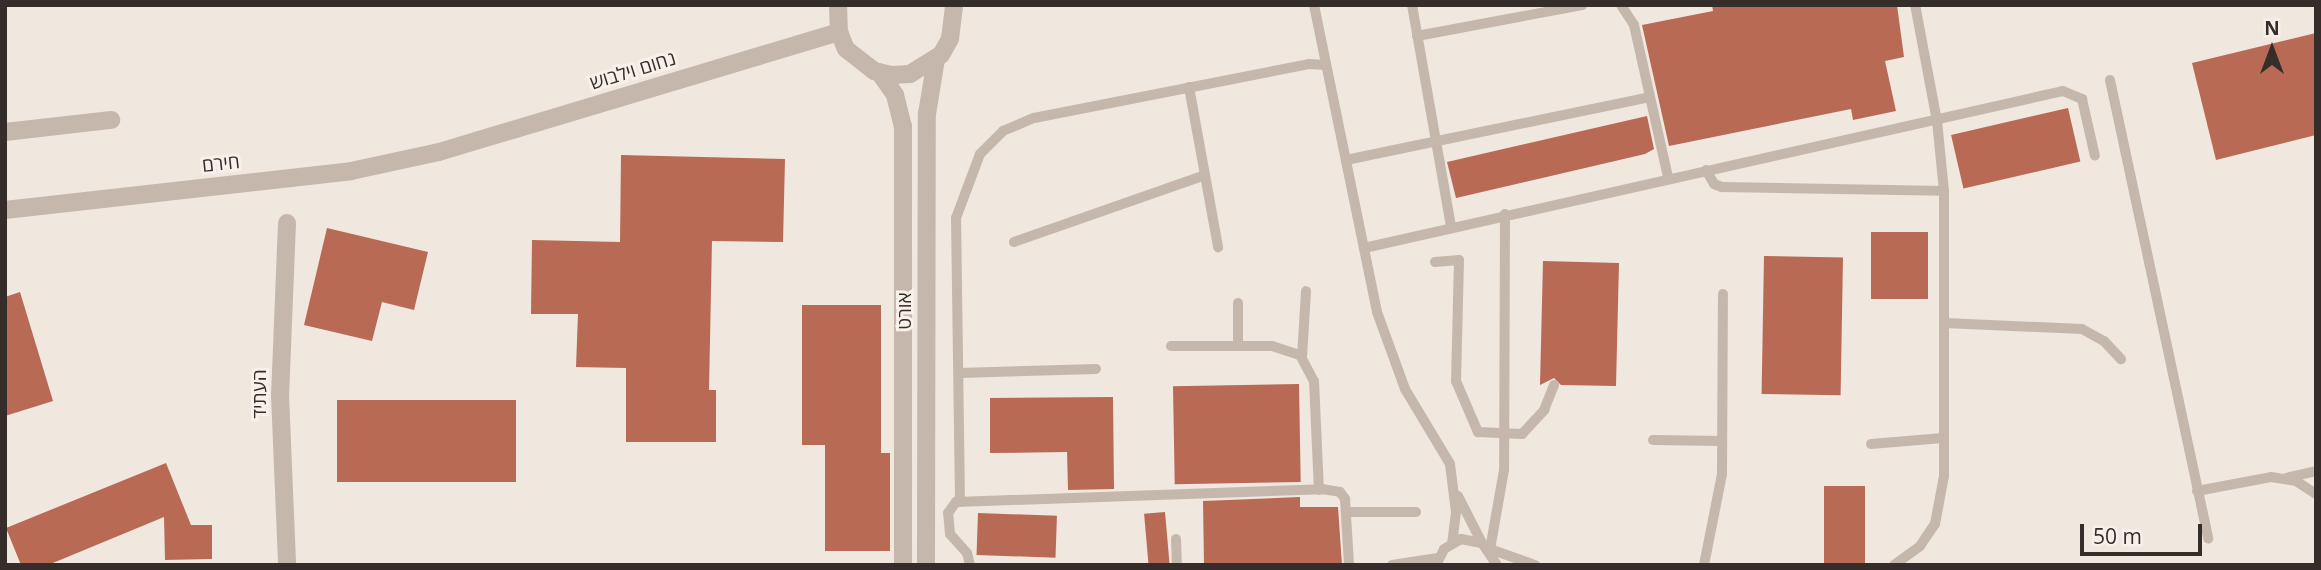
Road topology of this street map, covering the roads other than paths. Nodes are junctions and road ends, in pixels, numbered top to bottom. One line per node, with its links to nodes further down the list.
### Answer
1 (838, 5): 8 (street)
2 (954, 5): 10 (street, אורט)
3 (1314, 5): 11 (lane)
4 (1412, 5): 9 (lane)
5 (1582, 5): 9 (lane)
6 (1621, 5): 15 (lane)
7 (1914, 5): 17 (lane)
8 (839, 32): 12 (street); 20 (street, נחום וילבוש)
9 (1417, 36): 19 (lane)
10 (936, 59): 12 (street); 67 (street, אורט)
11 (1326, 65): 14 (lane); 22 (lane)
12 (879, 72): 66 (street, אורט)
13 (2110, 80): 55 (lane)
14 (1189, 87): 24 (lane); 44 (lane)
15 (1649, 97): 19 (lane); 25 (lane)
16 (111, 120): 18 (street)
17 (1937, 121): 21 (lane); 23 (lane); 26 (lane)
18 (5, 132)
19 (1435, 139): 22 (lane); 30 (lane)
20 (439, 152): 27 (street, חירם)
21 (2095, 156)
22 (1346, 160): 33 (lane)
23 (1706, 170): 25 (lane); 26 (lane)
24 (1205, 176): 31 (lane); 32 (lane)
25 (1668, 177): 28 (lane)
26 (1944, 191): 38 (lane)
27 (5, 210)
28 (1505, 214): 30 (lane); 46 (lane)
29 (286, 223): 65 (street, העתיד)
30 (1451, 226): 33 (lane)
31 (1014, 242)
32 (1218, 247)
33 (1364, 248): 54 (lane)
34 (1435, 262): 46 (lane)
35 (1306, 291): 41 (lane)
36 (1723, 294): 49 (lane)
37 (1237, 303): 39 (lane)
38 (1945, 323): 42 (lane); 47 (lane)
39 (1238, 345): 40 (lane); 41 (lane)
40 (1171, 346)
41 (1302, 357): 53 (lane)
42 (2121, 359)
43 (1096, 369): 44 (lane)
44 (958, 373): 57 (lane)
45 (1554, 385): 46 (lane)
46 (1505, 436): 63 (lane)
47 (1943, 438): 50 (lane); 75 (lane)
48 (1653, 440): 49 (lane)
49 (1721, 441): 74 (lane)
50 (1871, 444)
51 (2316, 471): 52 (lane)
52 (2286, 478): 55 (lane); 56 (lane)
53 (1319, 489): 57 (lane); 58 (lane)
54 (1455, 489): 62 (lane); 63 (lane)
55 (2197, 491): 61 (lane)
56 (2316, 494)
57 (960, 502): 68 (lane)
58 (1348, 512): 59 (lane); 70 (lane)
59 (1416, 512)
60 (1176, 539): 69 (lane)
61 (2208, 539)
62 (1452, 543): 63 (lane); 64 (lane)
63 (1486, 546): 72 (lane); 73 (lane)
64 (1437, 561): 71 (lane)
65 (287, 565)
66 (903, 565)
67 (926, 565)
68 (970, 565)
69 (1177, 565)
70 (1349, 565)
71 (1392, 565)
72 (1497, 565)
73 (1535, 565)
74 (1704, 565)
75 (1894, 565)

